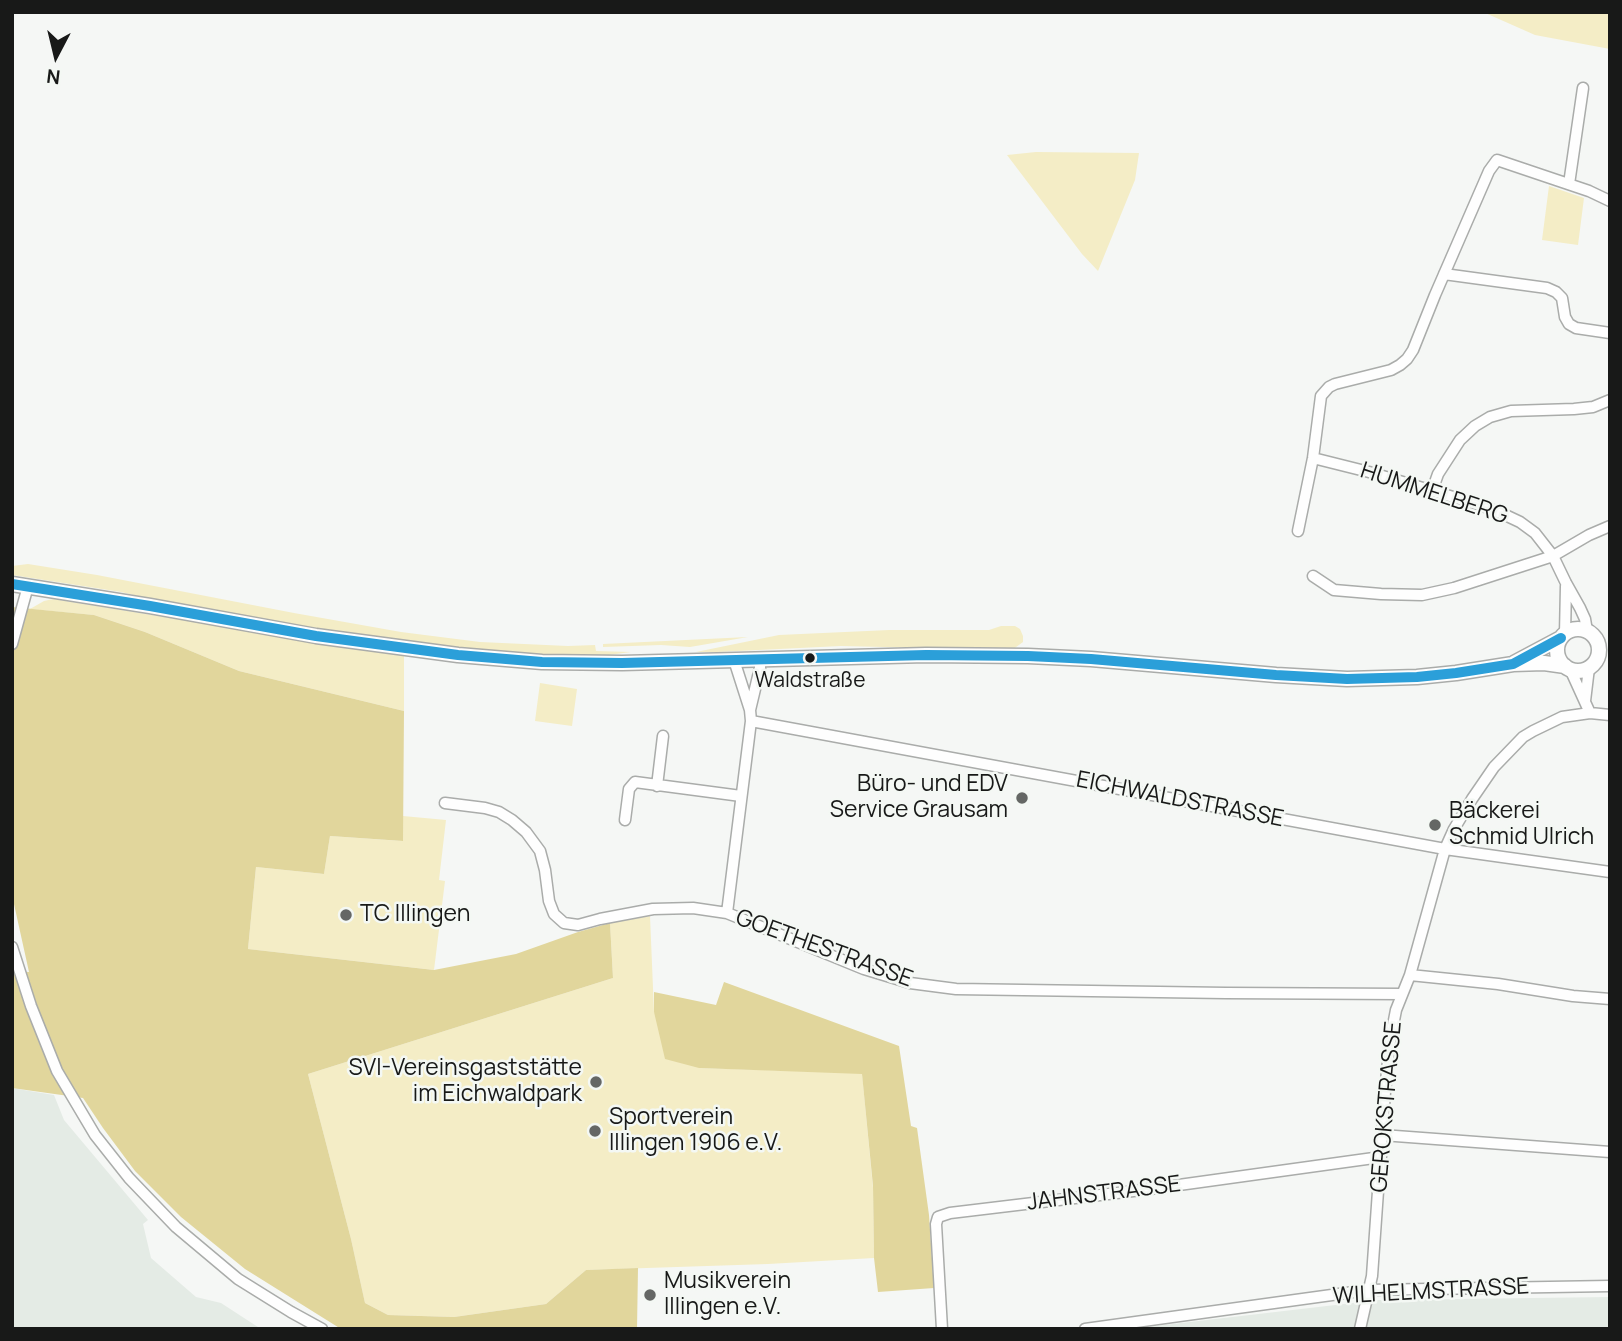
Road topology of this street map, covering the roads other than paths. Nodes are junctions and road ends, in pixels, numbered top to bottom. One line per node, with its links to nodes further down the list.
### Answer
1 (1583, 88): 2 (street)
2 (1569, 184): 3 (street); 4 (street)
3 (1610, 201)
4 (1444, 274): 5 (street); 7 (street)
5 (1610, 332)
6 (1610, 400): 8 (street)
7 (1313, 458): 8 (street, HUMMELBERG); 10 (street)
8 (1432, 491): 11 (street, HUMMELBERG)
9 (1610, 526): 11 (street)
10 (1298, 531)
11 (1553, 556): 12 (street); 13 (street, HUMMELBERG)
12 (1313, 576)
13 (1566, 583): 16 (street, HUMMELBERG); 17 (street, HUMMELBERG)
14 (12, 584): 15 (street)
15 (28, 586): 18 (street); 20 (street)
16 (1563, 636): 17 (street); 22 (street); 23 (street)
17 (1597, 636): 21 (street)
18 (12, 645)
19 (760, 659): 20 (street); 22 (street); 26 (street)
20 (734, 660): 26 (street)
21 (1599, 661): 23 (street); 24 (street)
22 (1513, 664): 23 (street)
23 (1568, 668): 24 (street)
24 (1585, 701): 25 (street)
25 (1590, 713): 27 (street, GEROKSTRASSE); 33 (street, GEROKSTRASSE)
26 (750, 715): 30 (street); 33 (street, EICHWALDSTRASSE)
27 (1610, 715)
28 (663, 736): 29 (street)
29 (657, 786): 30 (street); 32 (street)
30 (741, 796): 35 (street)
31 (445, 803): 35 (street, GOETHESTRASSE)
32 (625, 820)
33 (1445, 849): 34 (street, EICHWALDSTRASSE); 37 (street, GEROKSTRASSE)
34 (1610, 872)
35 (727, 913): 38 (street, GOETHESTRASSE)
36 (12, 947): 45 (street)
37 (1409, 975): 38 (street, GEROKSTRASSE); 39 (street)
38 (1402, 993): 40 (street, GEROKSTRASSE)
39 (1610, 999)
40 (1382, 1135): 41 (street); 42 (street, GEROKSTRASSE)
41 (1610, 1152)
42 (1381, 1157): 44 (street, GEROKSTRASSE); 46 (street, JAHNSTRASSE)
43 (1610, 1286): 44 (street, WILHELMSTRASSE)
44 (1368, 1290): 47 (street, WILHELMSTRASSE); 48 (street, GEROKSTRASSE)
45 (322, 1329)
46 (942, 1329)
47 (1085, 1329)
48 (1360, 1329)

